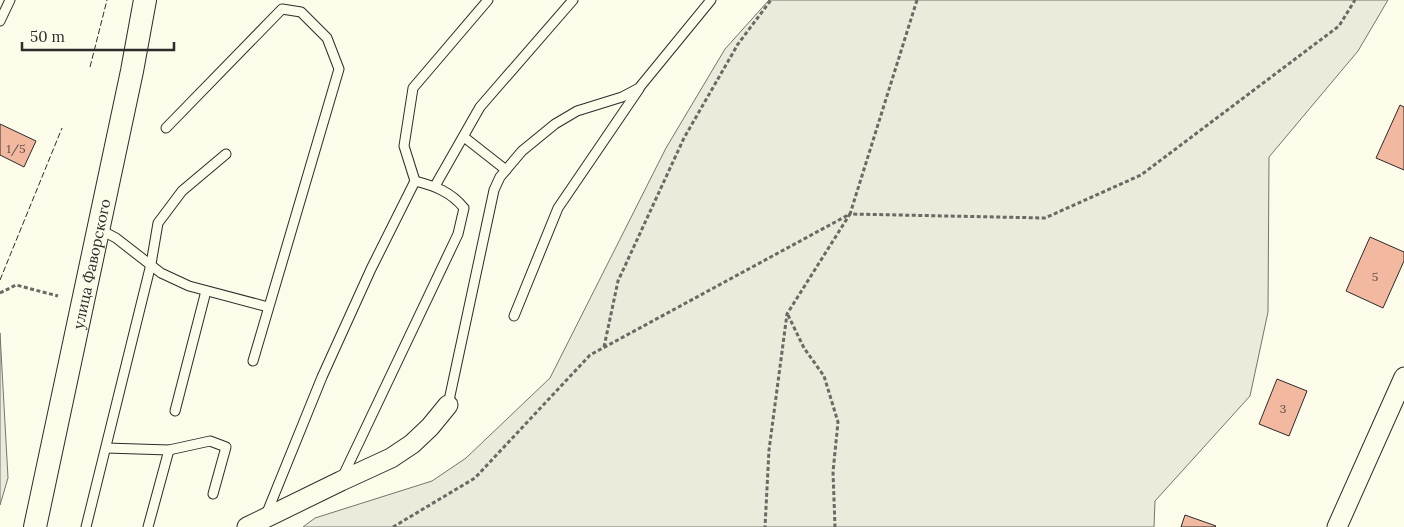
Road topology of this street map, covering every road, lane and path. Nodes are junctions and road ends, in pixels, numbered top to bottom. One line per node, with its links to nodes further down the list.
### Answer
1 (10, 0): 9 (lane)
2 (145, 0): 18 (street, улица Фаворского)
3 (488, 0): 15 (lane)
4 (573, 0): 12 (lane)
5 (711, 0): 10 (lane)
6 (771, 0): 26 (path)
7 (916, 0): 17 (path)
8 (1355, 0): 17 (path)
9 (0, 21)
10 (639, 88): 14 (lane); 25 (lane)
11 (166, 128): 23 (lane)
12 (464, 137): 14 (lane); 16 (lane)
13 (226, 154): 19 (lane)
14 (506, 170): 29 (lane)
15 (415, 181): 16 (lane); 35 (lane)
16 (435, 186): 33 (lane)
17 (850, 214): 24 (path); 26 (path)
18 (99, 229): 19 (lane); 36 (street, улица Фаворского)
19 (151, 264): 20 (lane); 31 (lane)
20 (206, 291): 23 (lane); 30 (lane)
21 (0, 293): 22 (path)
22 (58, 296)
23 (268, 307): 27 (lane)
24 (787, 314): 41 (path); 42 (path)
25 (514, 316)
26 (604, 347): 40 (path)
27 (253, 361)
28 (1404, 377): 43 (street)
29 (448, 405): 33 (street)
30 (175, 411)
31 (106, 448): 32 (lane); 37 (lane)
32 (169, 450): 34 (lane); 38 (lane)
33 (341, 481): 35 (street)
34 (213, 494)
35 (265, 518): 39 (street)
36 (35, 527)
37 (86, 527)
38 (148, 527)
39 (247, 527)
40 (393, 527)
41 (765, 527)
42 (835, 527)
43 (1337, 527)

